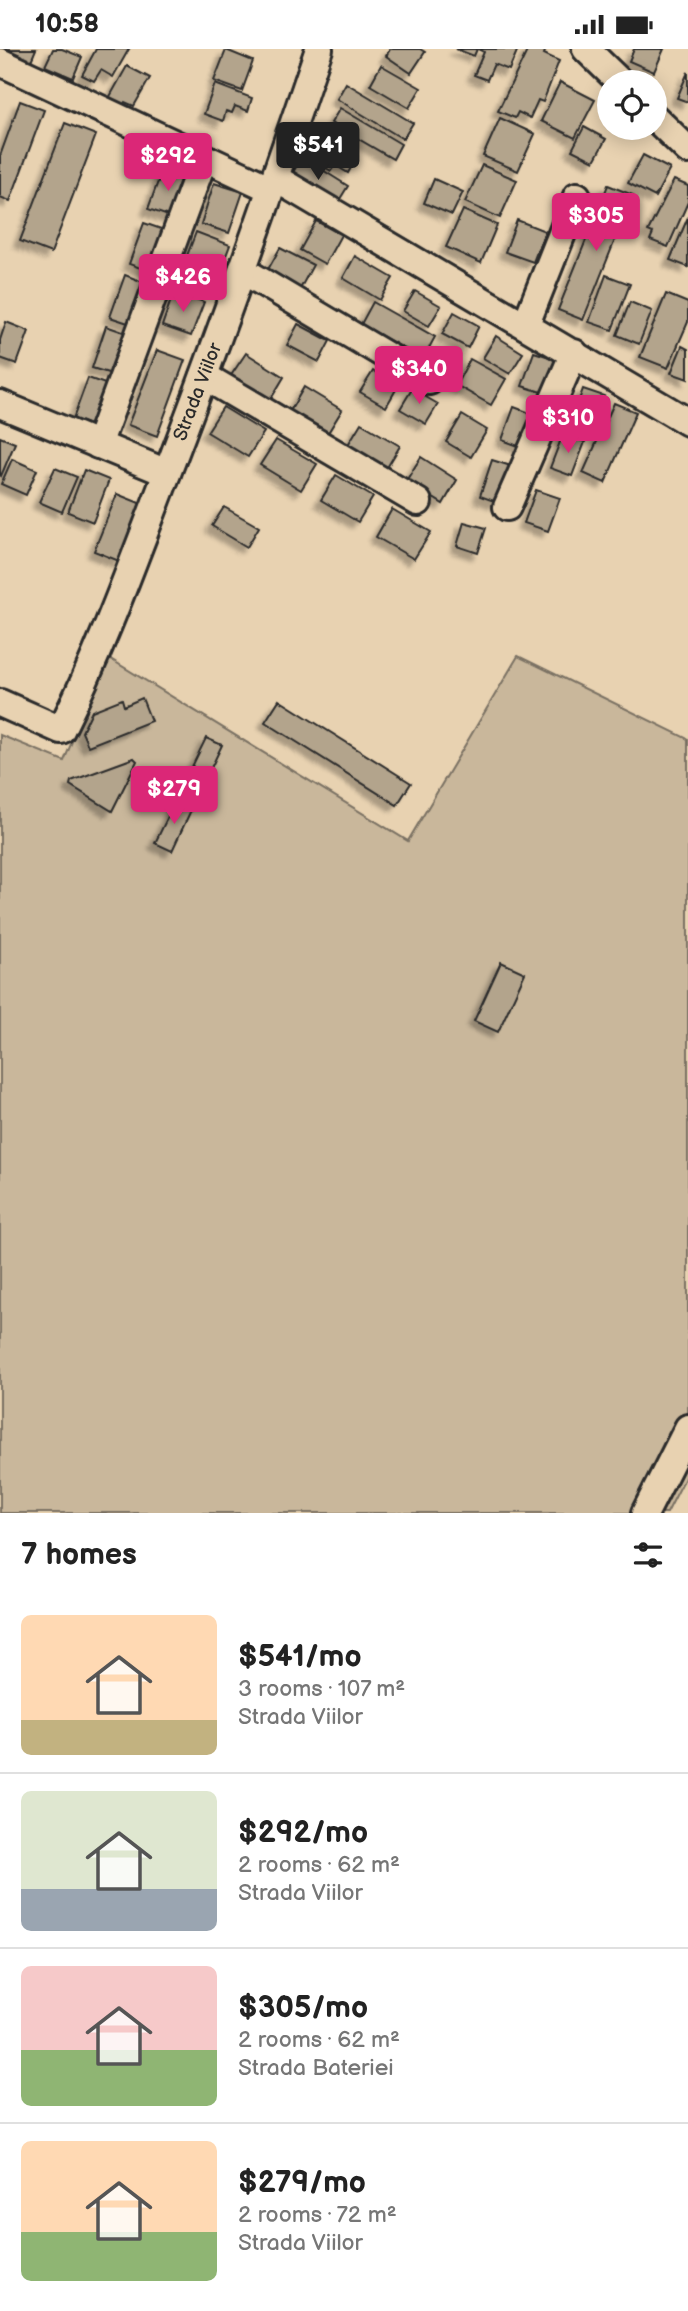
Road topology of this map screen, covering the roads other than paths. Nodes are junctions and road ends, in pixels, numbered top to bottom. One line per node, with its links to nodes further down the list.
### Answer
1 (319, 49): 6 (street, Strada Viilor)
2 (0, 62): 5 (street)
3 (667, 130): 4 (street)
4 (688, 150)
5 (204, 158): 6 (street); 15 (street)
6 (273, 184): 8 (street, Strada Viilor); 9 (street)
7 (577, 196): 9 (street)
8 (242, 271): 11 (street, Strada Viilor); 12 (street)
9 (526, 324): 10 (street)
10 (574, 352): 14 (street); 18 (street)
11 (204, 376): 16 (street, Strada Viilor); 17 (street)
12 (429, 381)
13 (0, 404): 15 (street)
14 (688, 422)
15 (98, 445): 16 (street)
16 (167, 473): 19 (street, Strada Viilor)
17 (418, 502)
18 (507, 507)
19 (0, 703)
20 (688, 1428): 21 (street)
21 (645, 1513)

